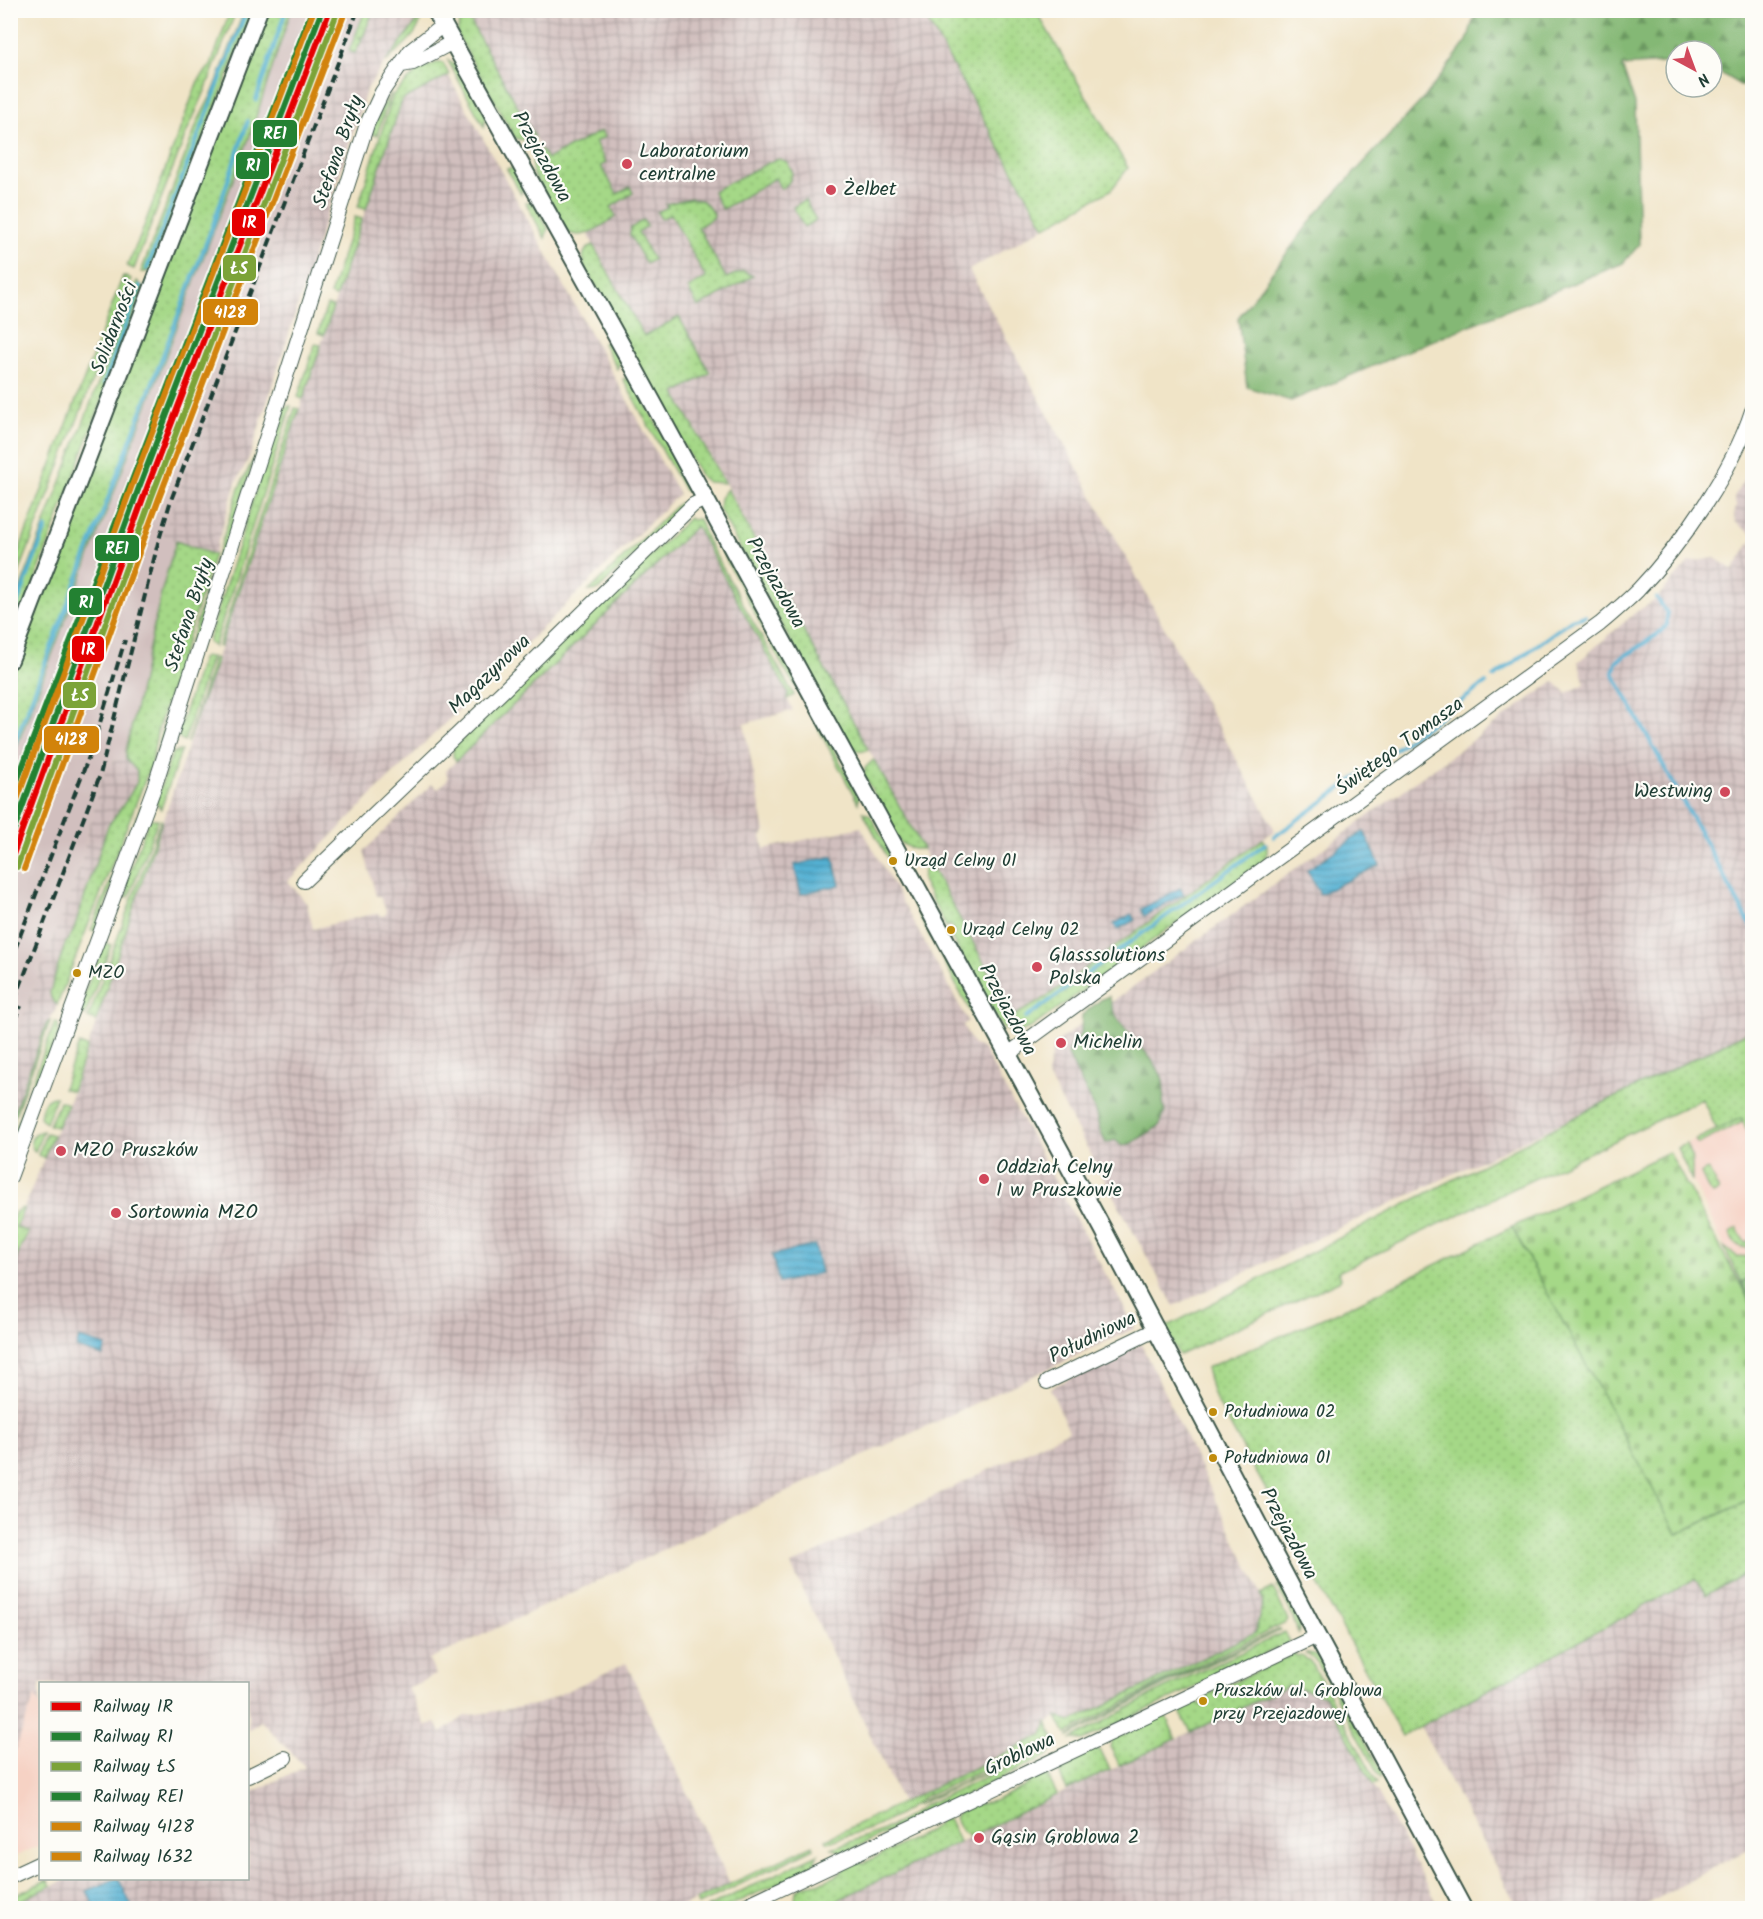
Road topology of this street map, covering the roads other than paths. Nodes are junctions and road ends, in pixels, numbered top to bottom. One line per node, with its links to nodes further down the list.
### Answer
1 (259, 10): 7 (street, Solidarności)
2 (439, 18): 3 (street, Przejazdowa); 4 (street, Stefana Bryły)
3 (453, 42): 4 (street); 6 (street, Przejazdowa)
4 (402, 65): 10 (street, Stefana Bryły)
5 (1752, 411): 9 (street, Świętego Tomasza)
6 (705, 499): 8 (street, Magazynowa); 9 (street, Przejazdowa)
7 (10, 660)
8 (304, 881)
9 (1007, 1055): 11 (street, Przejazdowa)
10 (10, 1177)
11 (1157, 1329): 12 (street, Południowa); 13 (street, Przejazdowa)
12 (1047, 1382)
13 (1317, 1636): 18 (street, Groblowa); 19 (street, Przejazdowa)
14 (285, 1758): 15 (street)
15 (249, 1776)
16 (39, 1863): 17 (street)
17 (10, 1877)
18 (740, 1908)
19 (1463, 1908)

